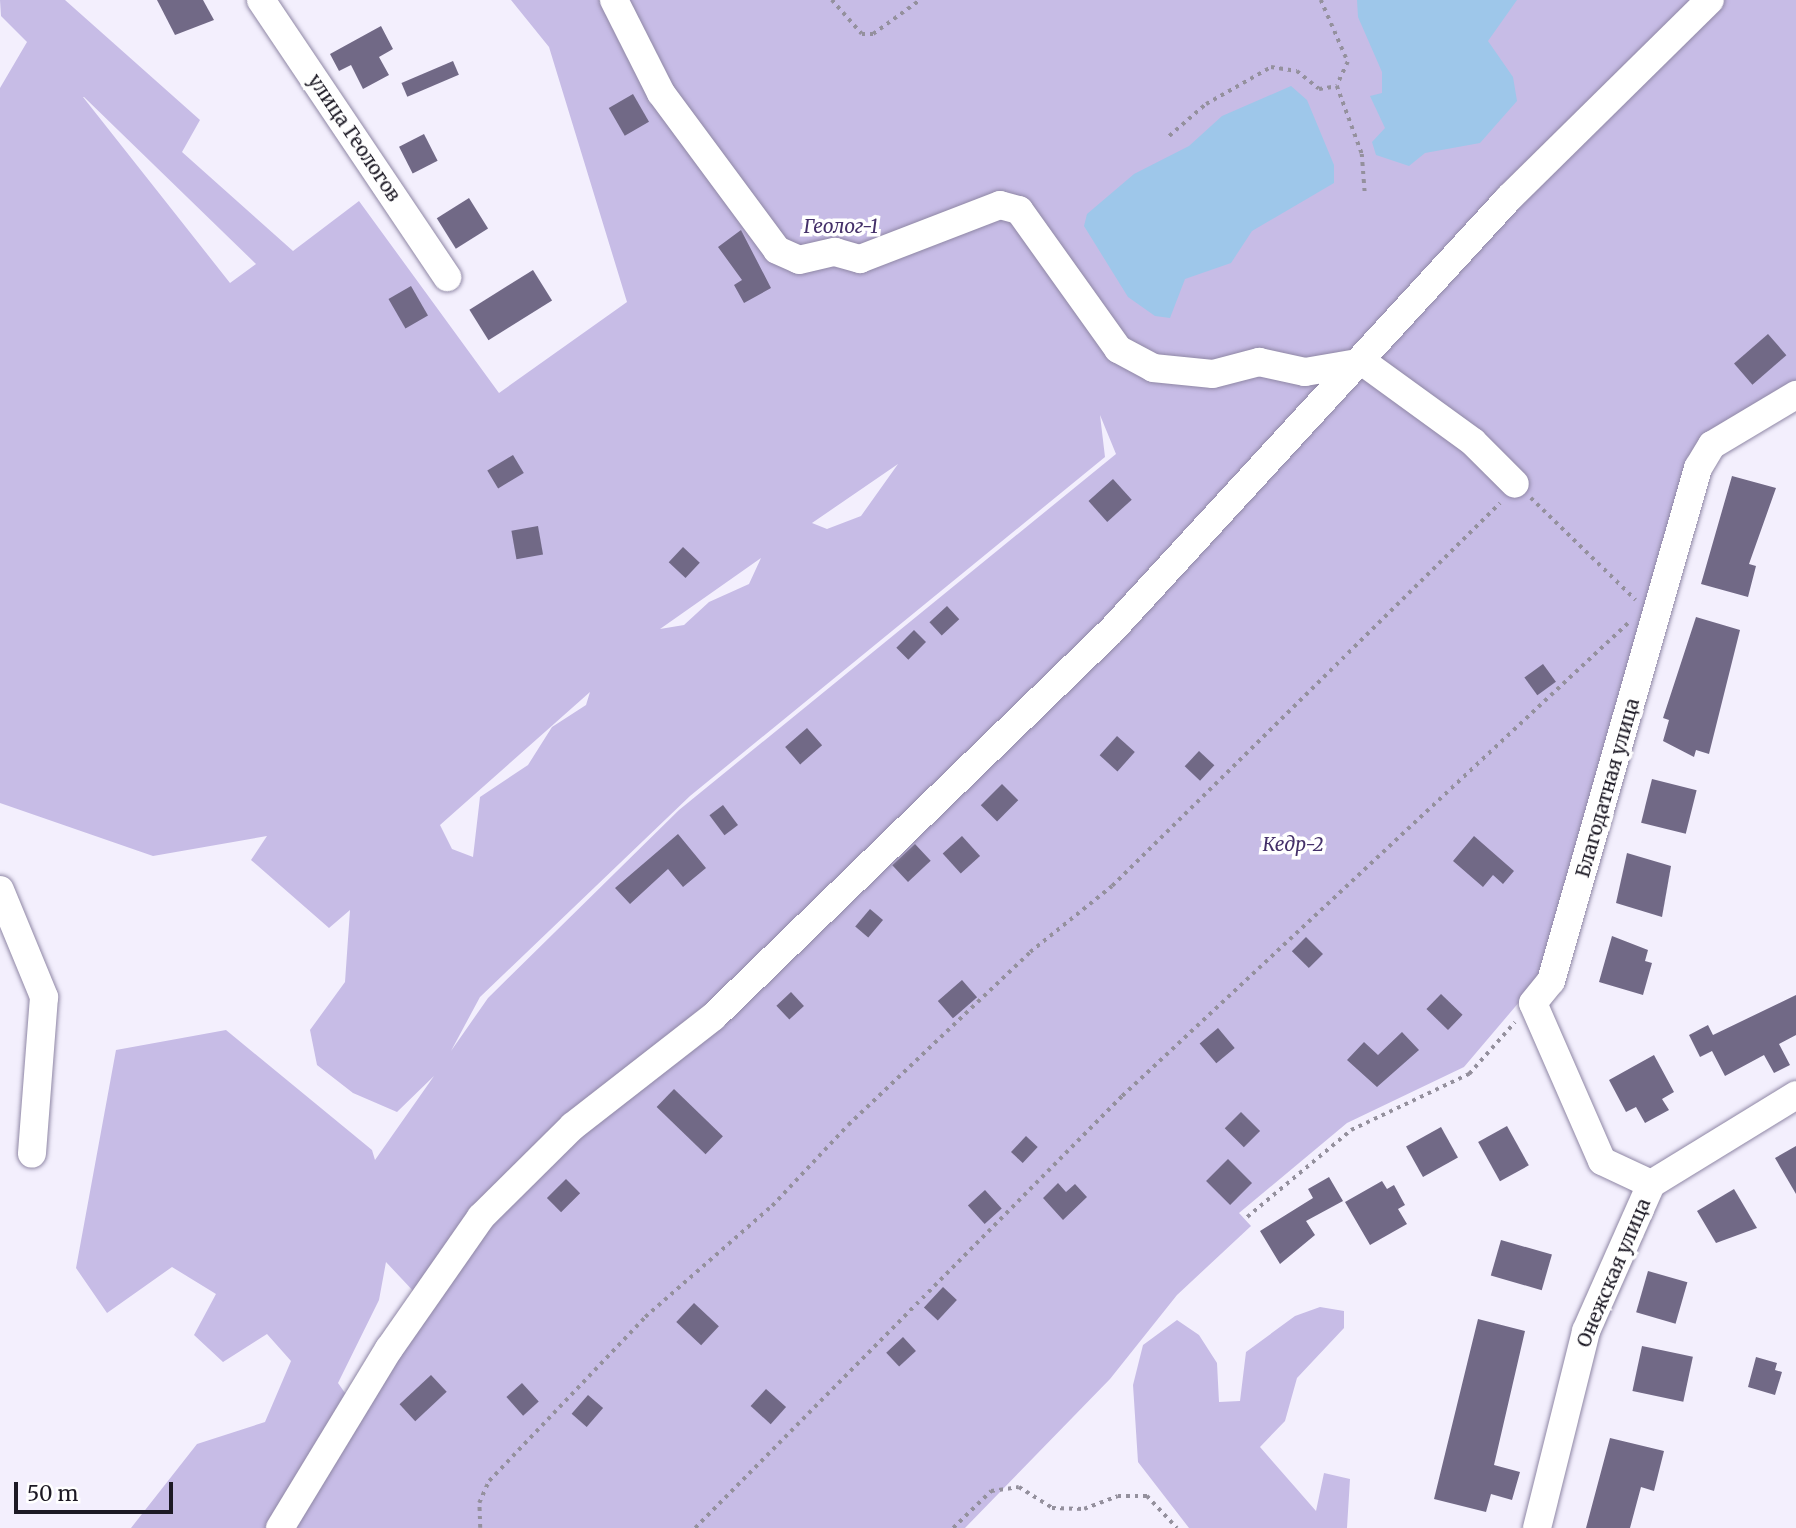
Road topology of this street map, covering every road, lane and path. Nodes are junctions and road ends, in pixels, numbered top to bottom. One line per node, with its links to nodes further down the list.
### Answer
1 (261, 0): 10 (street, улица Геологов)
2 (614, 0): 11 (street)
3 (832, 0): 4 (path)
4 (920, 0)
5 (1321, 0): 7 (path)
6 (1710, 0): 11 (street)
7 (1337, 86): 8 (path); 9 (path)
8 (1170, 136)
9 (1366, 194)
10 (447, 277)
11 (1363, 362): 13 (street); 21 (street)
12 (1796, 395): 14 (street, Благодатная улица)
13 (1515, 484): 14 (path); 22 (path)
14 (1651, 610): 16 (street, Благодатная улица); 23 (path)
15 (0, 890): 18 (street)
16 (1533, 1003): 19 (street); 20 (path)
17 (1796, 1095): 19 (street, Онежская улица)
18 (32, 1154)
19 (1651, 1184): 26 (street, Онежская улица)
20 (1247, 1217)
21 (280, 1528)
22 (480, 1528)
23 (695, 1528)
24 (953, 1528): 25 (path)
25 (1177, 1528)
26 (1537, 1528)

